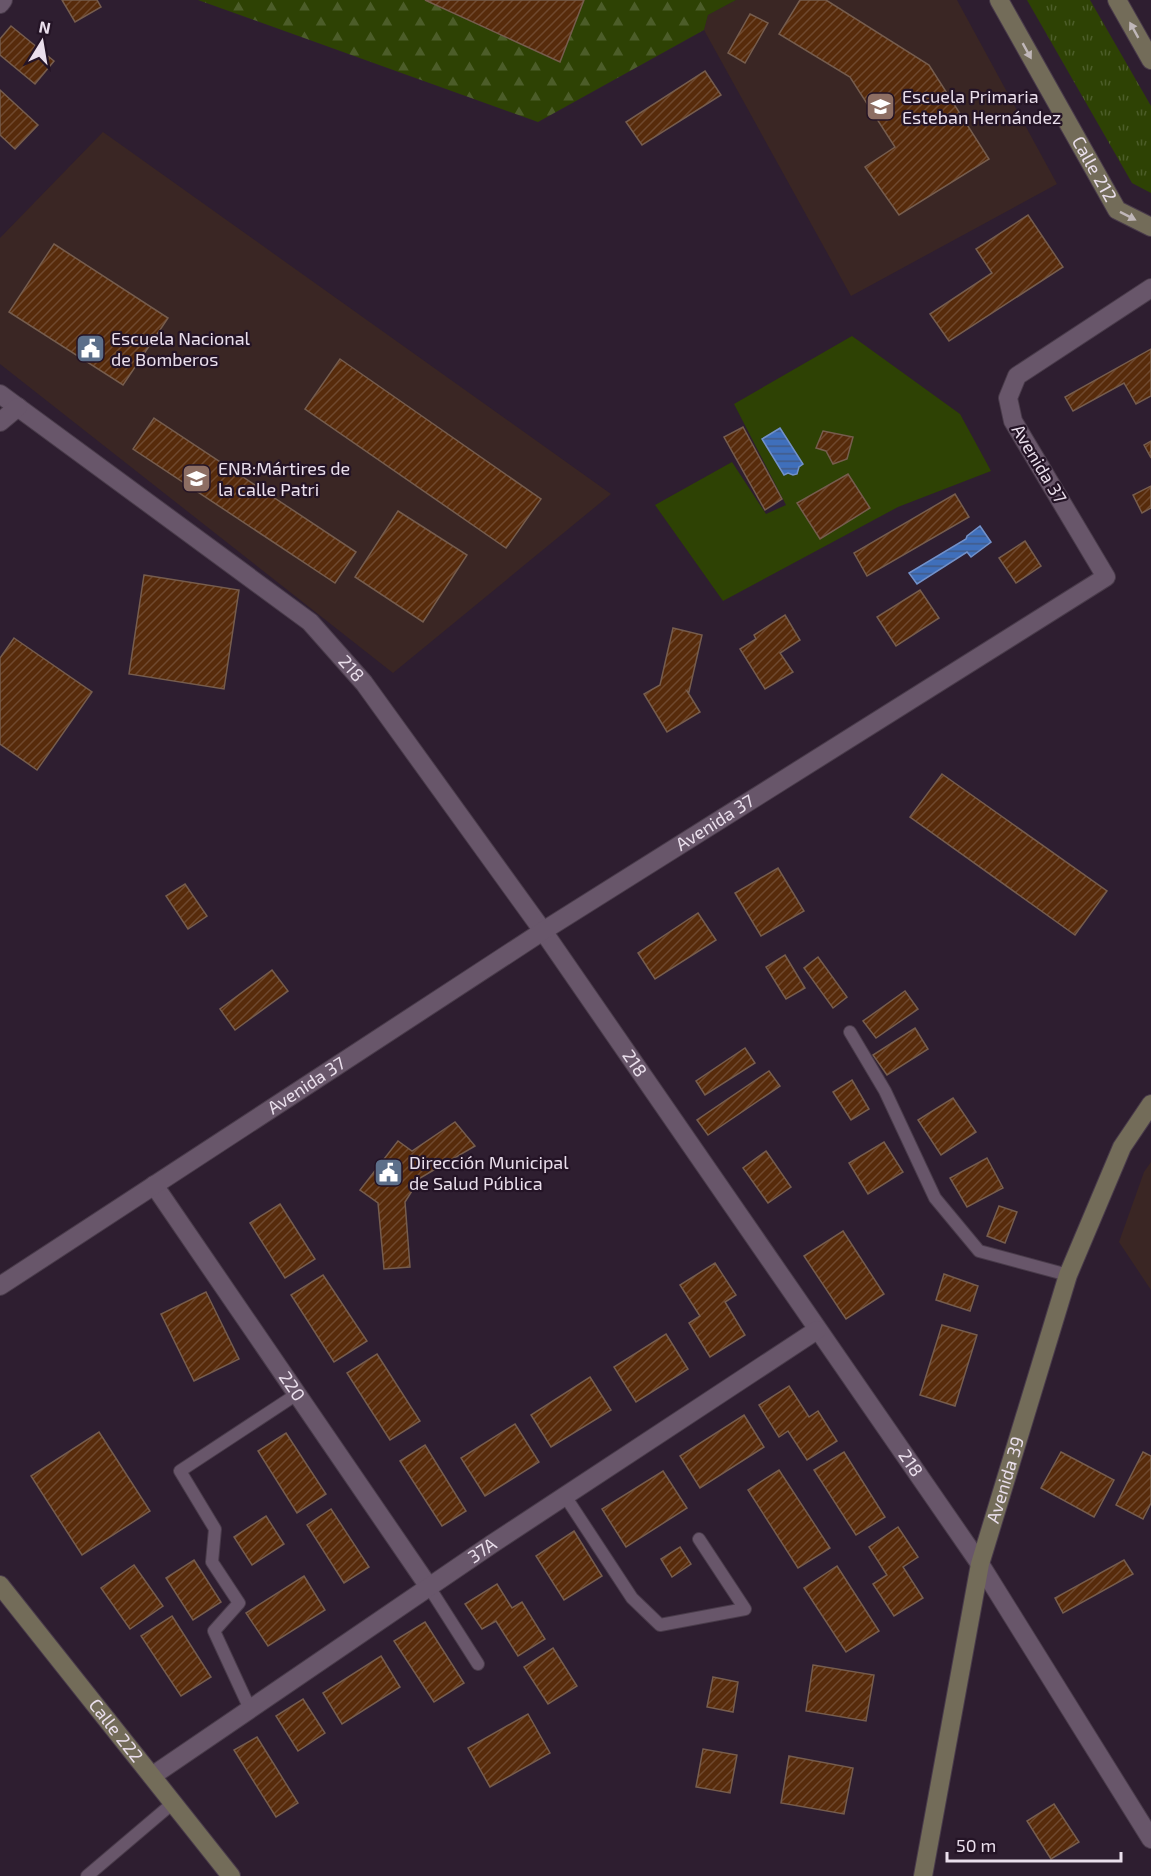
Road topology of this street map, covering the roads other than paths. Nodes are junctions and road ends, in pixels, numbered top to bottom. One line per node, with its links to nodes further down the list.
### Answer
1 (3, 0): 4 (street)
2 (999, 0): 6 (street, Calle 212, one-way to 6)
3 (1117, 0): 5 (street, one-way to 3)
4 (0, 4)
5 (1151, 60)
6 (1151, 227)
7 (1151, 288): 11 (street, Avenida 37)
8 (0, 394): 9 (street, 218)
9 (18, 407): 10 (street); 11 (street, 218)
10 (0, 422)
11 (543, 931): 14 (street, Avenida 37); 17 (street, 218)
12 (850, 1032): 15 (lane)
13 (1151, 1104): 15 (street, Avenida 39)
14 (154, 1185): 16 (street, Avenida 37); 18 (street, 220)
15 (1068, 1275): 21 (street, Avenida 39)
16 (0, 1286)
17 (817, 1330): 19 (street, 37A); 21 (street, 218)
18 (297, 1394): 23 (street, 220); 25 (lane)
19 (566, 1496): 20 (lane); 23 (street, 37A)
20 (699, 1539)
21 (980, 1564): 28 (street, 218); 31 (street, Avenida 39)
22 (0, 1585): 26 (street, Calle 222)
23 (429, 1587): 24 (lane); 25 (street, 37A)
24 (478, 1664)
25 (249, 1710): 26 (street, 37A)
26 (152, 1776): 27 (street, Calle 222)
27 (173, 1803): 29 (lane); 30 (street, Calle 222)
28 (1151, 1839)
29 (87, 1876)
30 (231, 1876)
31 (923, 1876)

